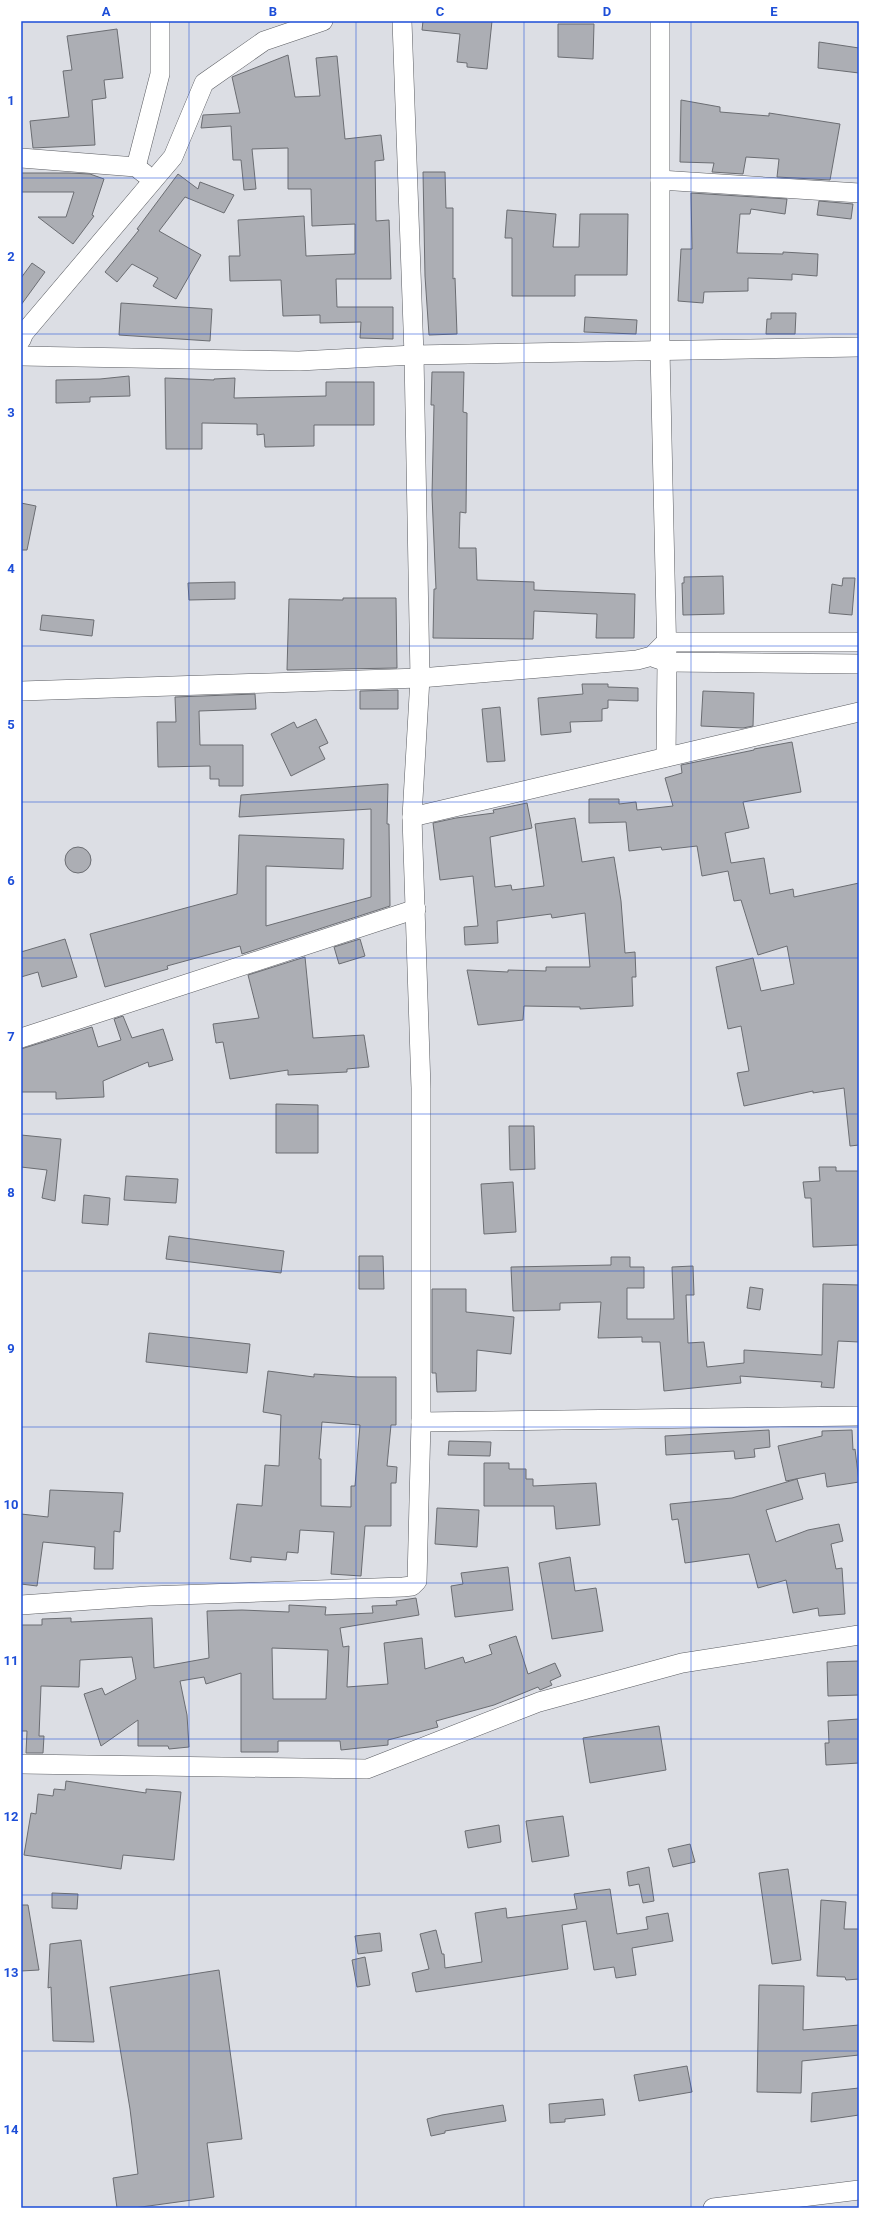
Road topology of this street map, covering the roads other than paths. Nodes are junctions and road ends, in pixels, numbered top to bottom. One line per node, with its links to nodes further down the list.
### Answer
1 (160, 21): 6 (street)
2 (323, 21): 7 (street)
3 (402, 21): 13 (street)
4 (660, 21): 8 (street)
5 (21, 158): 6 (street)
6 (136, 167): 7 (street)
7 (153, 180): 10 (street)
8 (660, 180): 9 (street); 12 (street)
9 (859, 193)
10 (21, 340)
11 (859, 347): 12 (street)
12 (660, 350): 13 (street); 15 (street)
13 (414, 355): 14 (street); 19 (street)
14 (21, 356)
15 (666, 642): 16 (street); 17 (street)
16 (859, 642)
17 (659, 659): 18 (street); 19 (street); 22 (street)
18 (859, 664)
19 (420, 678): 20 (street); 23 (street)
20 (21, 691)
21 (859, 712): 22 (street)
22 (666, 757): 23 (street)
23 (412, 817): 24 (street)
24 (416, 909): 25 (street); 27 (street)
25 (21, 1038)
26 (859, 1416): 27 (street)
27 (421, 1422): 28 (street)
28 (21, 1605)
29 (859, 1635): 30 (street)
30 (21, 1764)
31 (859, 2190): 32 (street)
32 (713, 2208)

